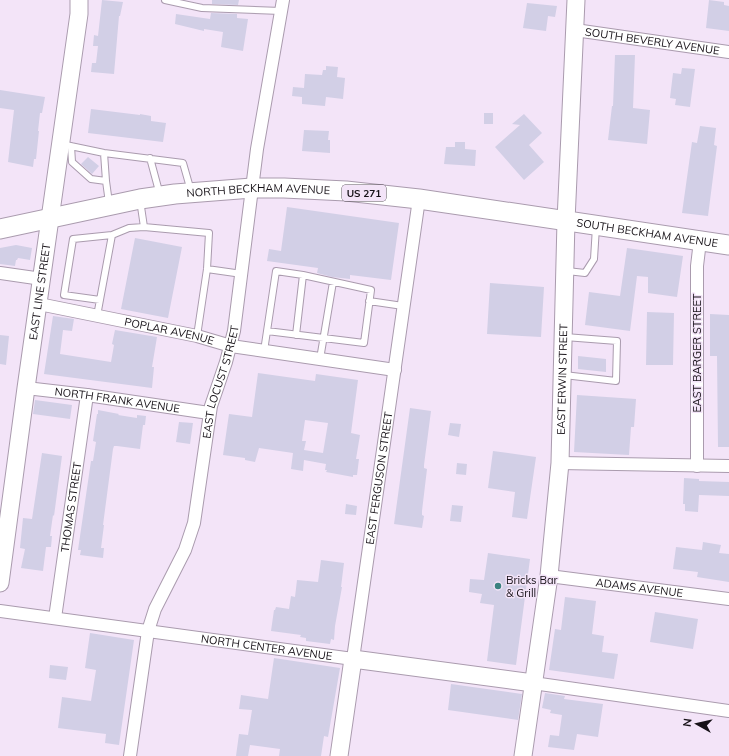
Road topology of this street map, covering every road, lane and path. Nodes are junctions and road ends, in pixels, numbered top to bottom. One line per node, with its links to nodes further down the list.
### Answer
1 (79, 0): 7 (main road, EAST LINE STREET)
2 (165, 0): 4 (lane)
3 (576, 0): 5 (main road, EAST ERWIN STREET)
4 (282, 5): 11 (street, EAST LOCUST STREET)
5 (575, 30): 6 (street, SOUTH BEVERLY AVENUE); 18 (main road, EAST ERWIN STREET)
6 (729, 52)
7 (66, 145): 8 (lane); 10 (lane); 17 (main road, EAST LINE STREET)
8 (104, 153): 9 (lane); 10 (lane)
9 (150, 158): 12 (lane); 13 (lane)
10 (106, 180): 16 (lane)
11 (252, 188): 12 (main road, NORTH BECKHAM AVENUE / US 271); 15 (main road, NORTH BECKHAM AVENUE / US 271); 28 (street, EAST LOCUST STREET)
12 (191, 192): 13 (main road, NORTH BECKHAM AVENUE / US 271)
13 (160, 196): 14 (main road, NORTH BECKHAM AVENUE / US 271)
14 (140, 199): 16 (main road, NORTH BECKHAM AVENUE / US 271); 20 (lane)
15 (418, 199): 18 (main road, NORTH BECKHAM AVENUE / US 271); 35 (street, EAST FERGUSON STREET)
16 (109, 206): 17 (main road, NORTH BECKHAM AVENUE / US 271)
17 (50, 219): 21 (main road, NORTH BECKHAM AVENUE / US 271); 30 (main road, EAST LINE STREET)
18 (566, 221): 19 (main road, SOUTH BECKHAM AVENUE / US 271); 26 (main road, EAST ERWIN STREET)
19 (596, 225): 23 (main road, SOUTH BECKHAM AVENUE / US 271); 26 (lane)
20 (144, 227): 22 (lane); 25 (lane)
21 (0, 229)
22 (112, 235): 32 (lane); 32 (lane)
23 (700, 241): 24 (main road, SOUTH BECKHAM AVENUE / US 271); 51 (street, EAST BARGER STREET)
24 (729, 245)
25 (207, 269): 28 (lane); 39 (lane)
26 (565, 271): 40 (main road, EAST ERWIN STREET)
27 (0, 273): 30 (street)
28 (242, 274): 42 (street, EAST LOCUST STREET)
29 (303, 275): 31 (lane); 37 (lane); 38 (lane)
30 (42, 279): 34 (main road, EAST LINE STREET)
31 (333, 282): 33 (lane); 41 (lane)
32 (100, 300): 36 (lane)
33 (369, 301): 35 (lane); 41 (lane)
34 (39, 304): 36 (street, POPLAR AVENUE); 47 (main road, EAST LINE STREET)
35 (404, 306): 45 (street, EAST FERGUSON STREET)
36 (97, 316): 39 (street, POPLAR AVENUE)
37 (267, 331): 38 (lane); 43 (lane)
38 (296, 335): 41 (lane)
39 (197, 336): 42 (street, POPLAR AVENUE)
40 (563, 337): 46 (main road, EAST ERWIN STREET); 46 (lane)
41 (324, 338): 44 (lane)
42 (231, 346): 43 (street, POPLAR AVENUE); 49 (street, EAST LOCUST STREET)
43 (264, 350): 44 (street, POPLAR AVENUE)
44 (320, 359): 45 (street, POPLAR AVENUE)
45 (394, 370): 60 (street, EAST FERGUSON STREET)
46 (562, 375): 50 (main road, EAST ERWIN STREET)
47 (26, 388): 48 (street, NORTH FRANK AVENUE); 53 (main road, EAST LINE STREET)
48 (87, 395): 49 (street, NORTH FRANK AVENUE); 58 (street, THOMAS STREET)
49 (209, 413): 59 (street, EAST LOCUST STREET)
50 (560, 463): 51 (street); 54 (main road, EAST ERWIN STREET)
51 (697, 466): 52 (street)
52 (729, 466)
53 (2, 543): 55 (main road, EAST LINE STREET)
54 (549, 576): 56 (street, ADAMS AVENUE); 61 (main road, EAST ERWIN STREET)
55 (0, 583)
56 (729, 599)
57 (0, 611): 58 (street, NORTH CENTER AVENUE)
58 (55, 618): 59 (street, NORTH CENTER AVENUE)
59 (148, 631): 60 (street, NORTH CENTER AVENUE); 63 (street, EAST LOCUST STREET)
60 (353, 659): 61 (main road, NORTH CENTER AVENUE); 64 (main road, EAST FERGUSON STREET)
61 (533, 683): 62 (street); 65 (main road, EAST ERWIN STREET)
62 (729, 711)
63 (130, 756)
64 (339, 756)
65 (523, 756)

